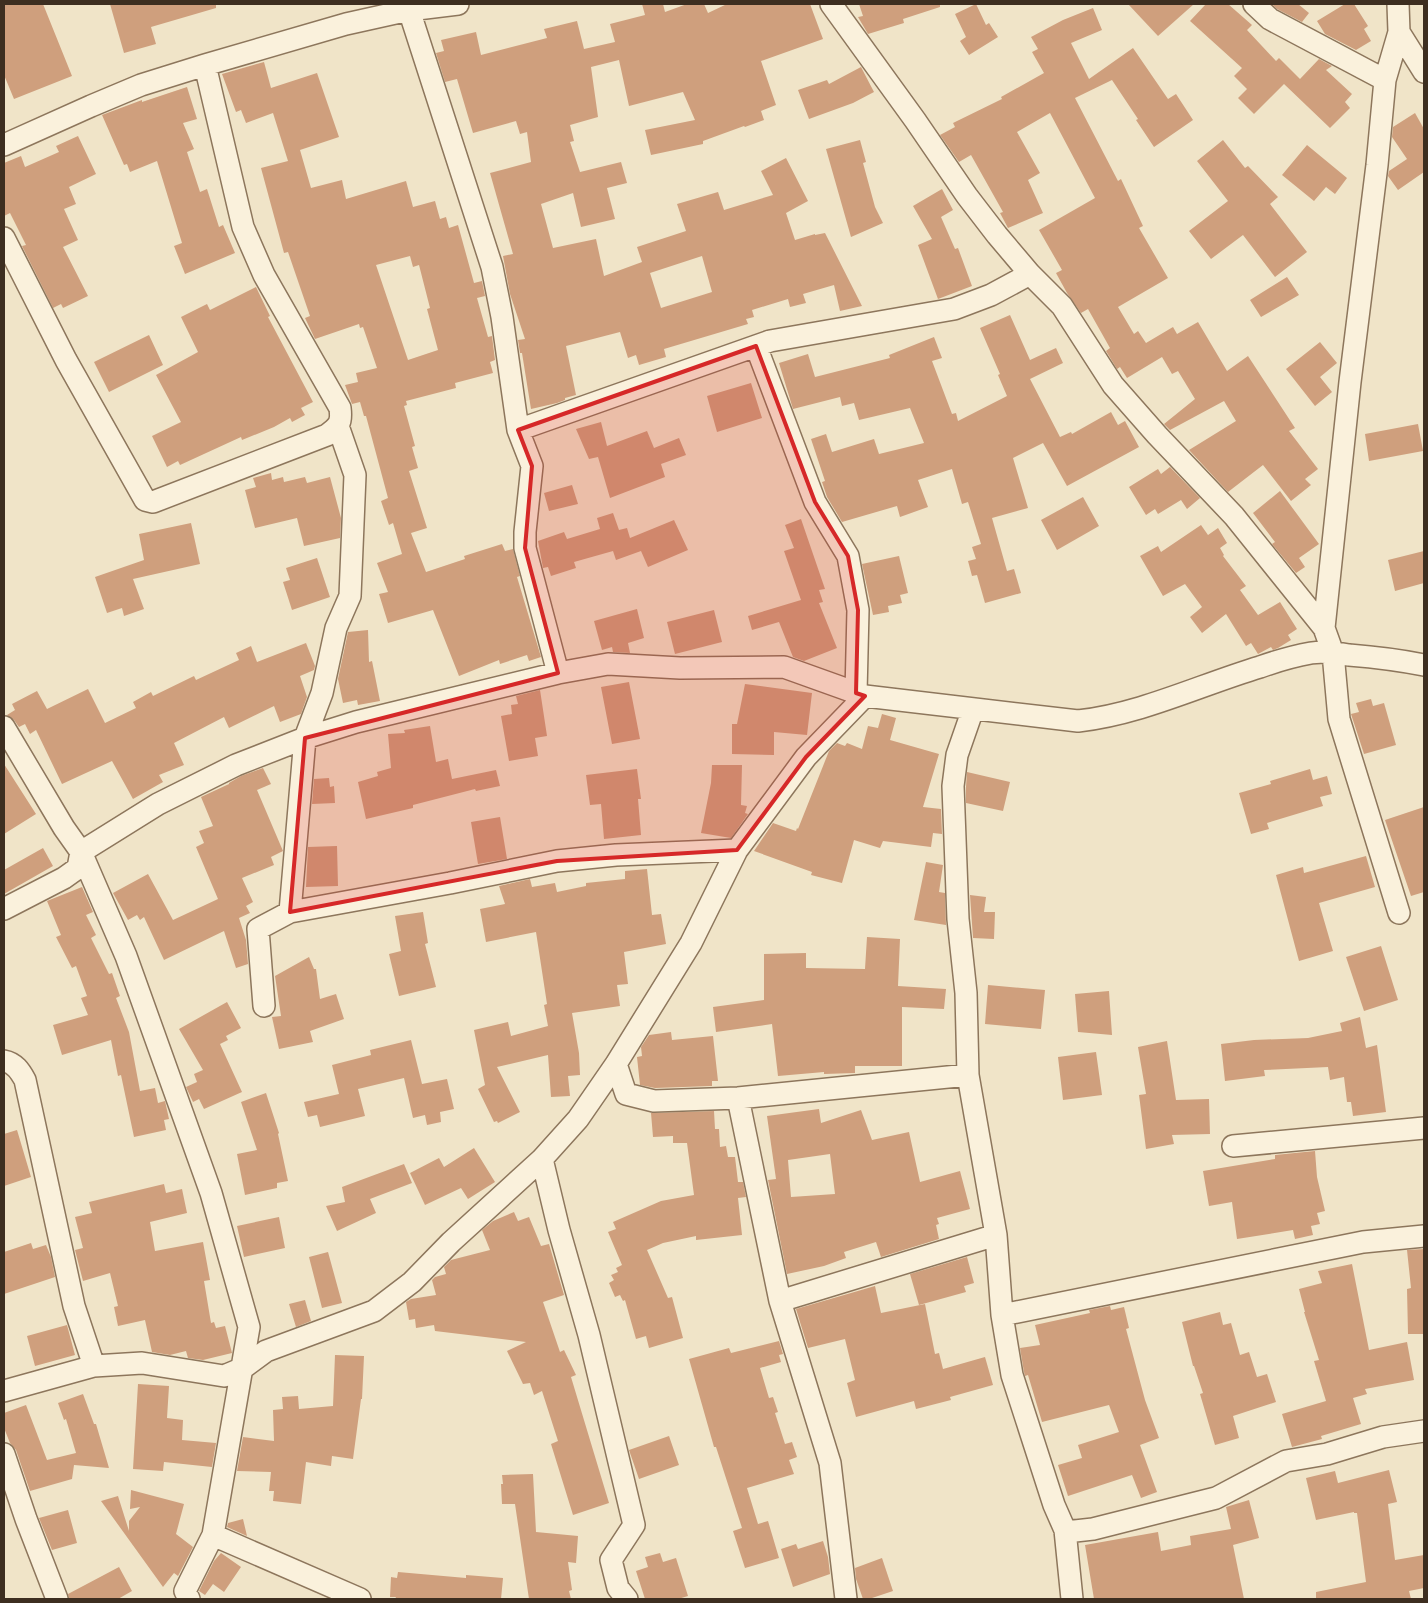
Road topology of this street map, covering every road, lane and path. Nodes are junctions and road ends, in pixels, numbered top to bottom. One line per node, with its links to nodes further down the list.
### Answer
1 (458, 4): 5 (street)
2 (831, 4): 12 (street)
3 (1254, 4): 9 (street)
4 (1398, 4): 6 (street)
5 (409, 10): 7 (street); 15 (street)
6 (1398, 32): 8 (street); 9 (street)
7 (205, 65): 10 (street); 14 (street)
8 (1424, 72)
9 (1385, 80): 16 (street)
10 (4, 145)
11 (4, 238): 14 (street)
12 (1030, 274): 13 (street); 16 (street)
13 (756, 346): 15 (street); 20 (street)
14 (338, 426): 23 (street)
15 (518, 430): 19 (street)
16 (1324, 628): 17 (street)
17 (1333, 653): 18 (street); 21 (street); 28 (street)
18 (1424, 665)
19 (558, 673): 20 (street); 23 (street)
20 (861, 694): 21 (street); 24 (street)
21 (973, 709): 32 (street)
22 (4, 727): 25 (street)
23 (305, 738): 25 (street); 27 (street)
24 (737, 850): 27 (street); 31 (street)
25 (81, 852): 26 (street); 42 (street)
26 (4, 909)
27 (290, 912): 29 (street)
28 (1399, 913)
29 (264, 1006)
30 (4, 1061): 41 (street)
31 (616, 1064): 33 (street); 36 (street)
32 (968, 1075): 33 (street); 37 (street)
33 (738, 1098): 39 (street)
34 (1424, 1128): 35 (street)
35 (1233, 1146)
36 (542, 1159): 42 (street); 51 (street)
37 (996, 1235): 39 (street); 40 (street)
38 (1424, 1236): 40 (street)
39 (780, 1301): 52 (street)
40 (1002, 1315): 46 (street)
41 (94, 1366): 42 (street); 43 (street)
42 (243, 1368): 47 (street)
43 (4, 1391)
44 (1424, 1431): 46 (street)
45 (4, 1454): 48 (street)
46 (1065, 1530): 53 (street)
47 (213, 1535): 49 (street); 50 (street)
48 (57, 1599)
49 (189, 1599)
50 (360, 1599)
51 (627, 1599)
52 (846, 1599)
53 (1072, 1599)

